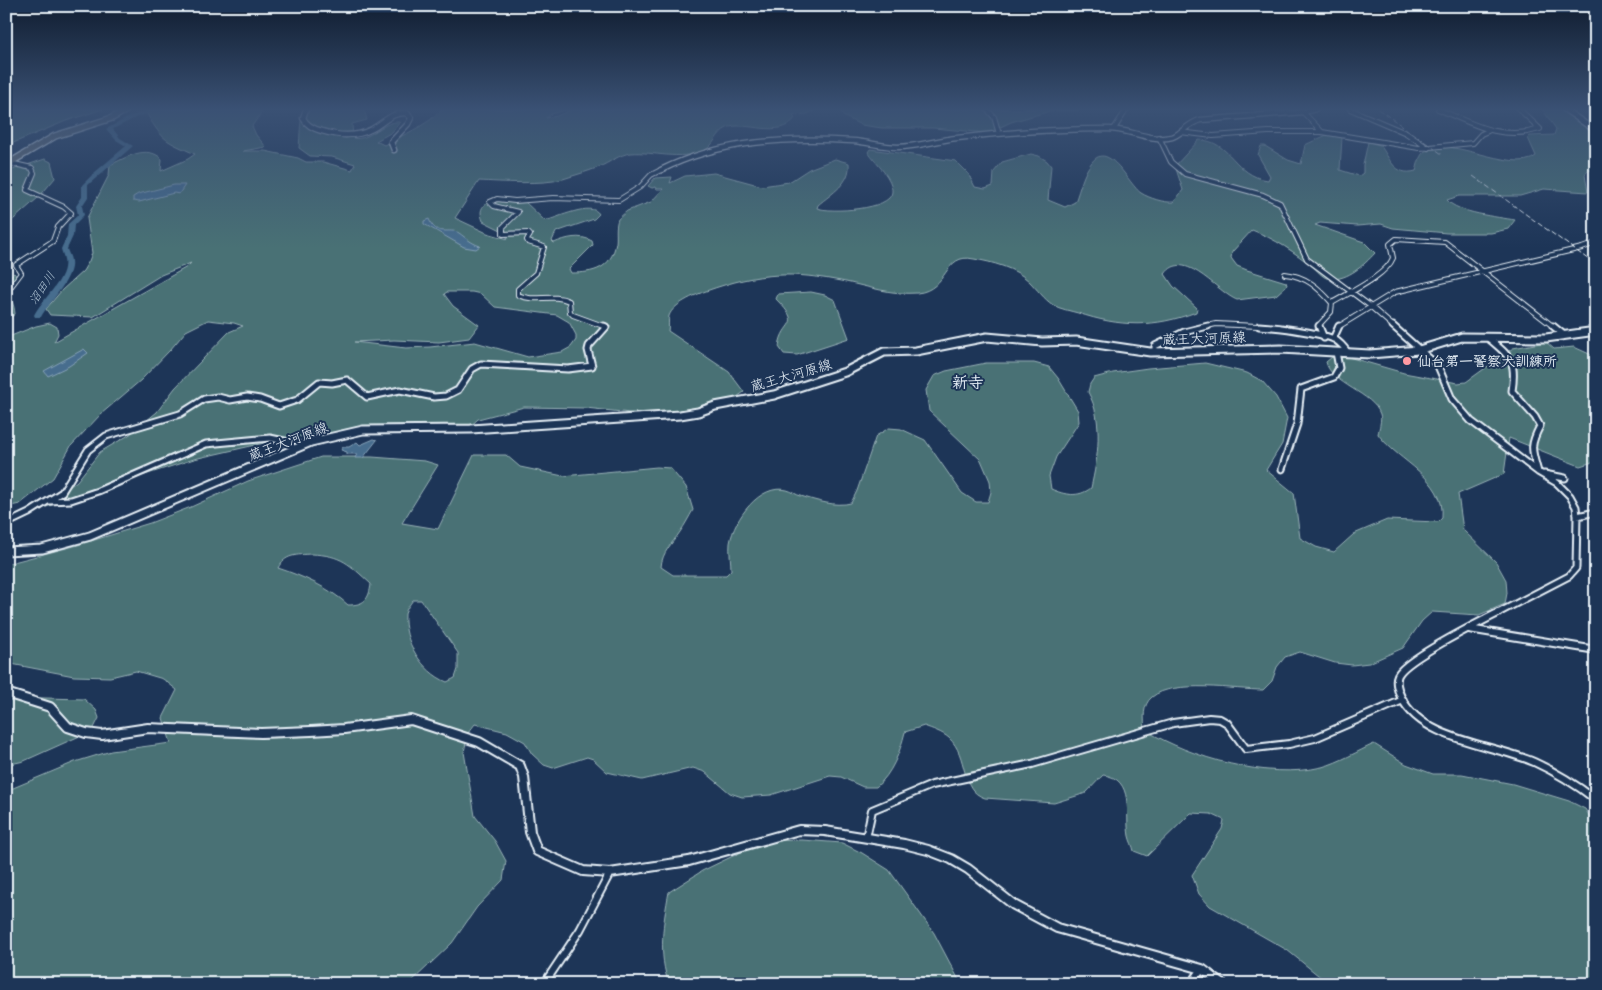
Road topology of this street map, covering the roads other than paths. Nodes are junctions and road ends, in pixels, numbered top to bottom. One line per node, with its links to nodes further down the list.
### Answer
1 (23, 155): 4 (main road)
2 (693, 155): 5 (street)
3 (1168, 155): 9 (street)
4 (8, 164): 10 (street)
5 (661, 170): 26 (street)
6 (1596, 243): 7 (street)
7 (1482, 272): 9 (street); 12 (street); 14 (street)
8 (1284, 274): 11 (street)
9 (1351, 292): 11 (street); 12 (street)
10 (6, 293)
11 (1332, 303): 16 (street)
12 (1370, 306): 17 (street); 18 (street)
13 (1596, 331): 14 (main road, 蔵王大河原線)
14 (1564, 335): 15 (main road, 蔵王大河原線)
15 (1486, 336): 18 (main road, 蔵王大河原線); 24 (street)
16 (1324, 338): 17 (street); 19 (street)
17 (1336, 340): 21 (street)
18 (1419, 350): 21 (main road, 蔵王大河原線); 24 (street)
19 (1155, 352): 20 (main road, 蔵王大河原線); 22 (main road, 蔵王大河原線)
20 (1336, 352): 21 (main road, 蔵王大河原線); 23 (street)
21 (1348, 353)
22 (294, 450): 26 (street); 30 (main road, 蔵王大河原線)
23 (1282, 468)
24 (1538, 472): 25 (street); 28 (street)
25 (1565, 478)
26 (49, 501): 29 (street)
27 (1596, 512): 28 (street)
28 (1578, 516): 31 (street)
29 (6, 524)
30 (6, 551)
31 (1468, 629): 32 (street); 34 (street)
32 (1596, 650)
33 (6, 694): 37 (street)
34 (1403, 700): 35 (street); 36 (street)
35 (1596, 800)
36 (866, 838): 37 (street); 38 (street)
37 (610, 873): 39 (street)
38 (1202, 969): 40 (street); 41 (street)
39 (544, 984)
40 (1192, 984)
41 (1222, 984)

